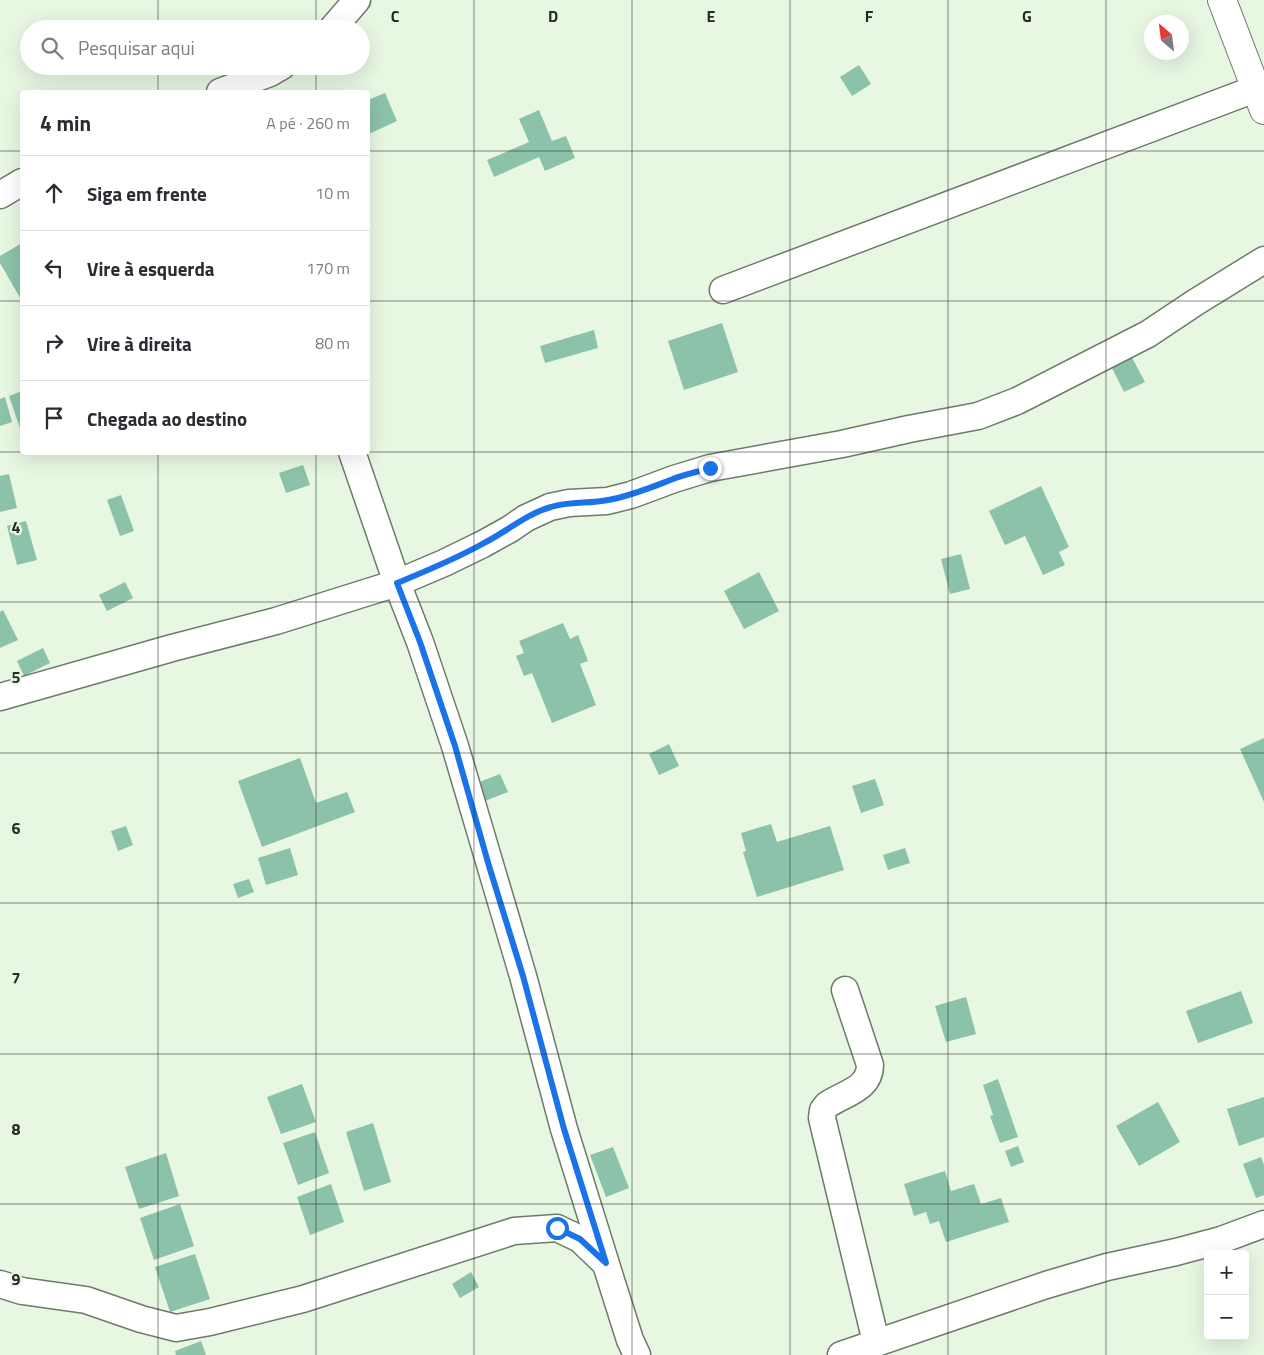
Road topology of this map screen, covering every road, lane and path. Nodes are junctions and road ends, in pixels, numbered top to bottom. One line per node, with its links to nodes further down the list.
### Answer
1 (357, 0): 3 (street)
2 (1222, 0): 6 (street)
3 (340, 20)
4 (265, 75): 5 (street)
5 (228, 90)
6 (1259, 100): 10 (street)
7 (20, 183): 8 (street)
8 (0, 195)
9 (1264, 260): 12 (street)
10 (723, 290)
11 (353, 455): 12 (street)
12 (397, 583): 13 (street); 16 (street)
13 (0, 697)
14 (846, 990): 18 (street)
15 (1264, 1224): 18 (street)
16 (606, 1263): 17 (street); 19 (street)
17 (0, 1284)
18 (876, 1342): 20 (street)
19 (637, 1355)
20 (841, 1355)

